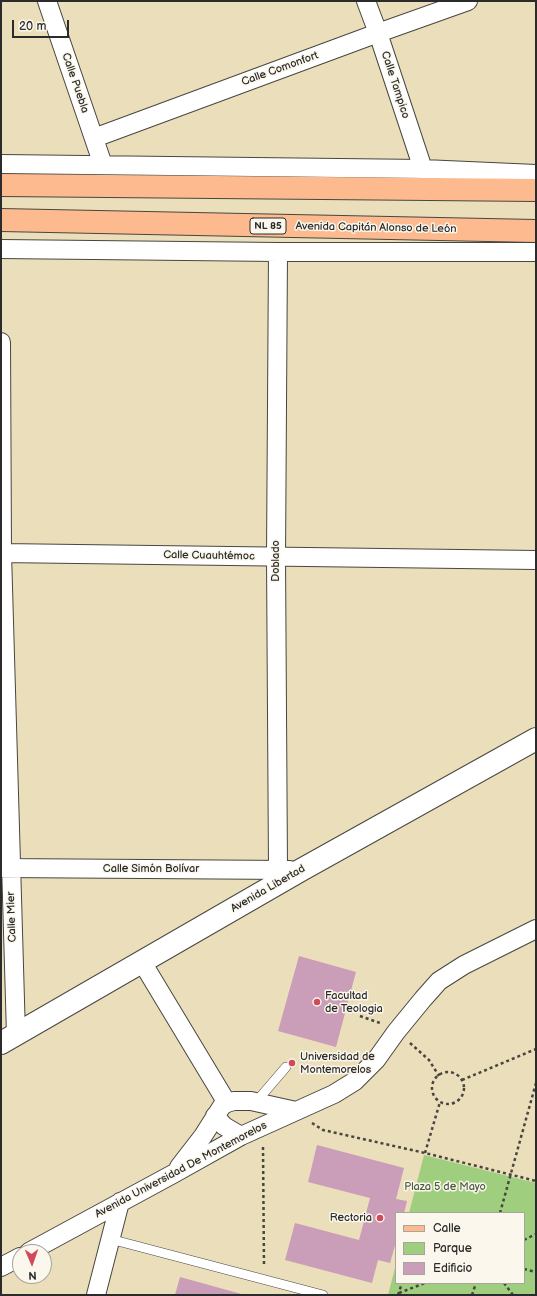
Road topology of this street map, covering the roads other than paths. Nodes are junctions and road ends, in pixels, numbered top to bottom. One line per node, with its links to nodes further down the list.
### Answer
1 (47, 1): 5 (street, Calle Puebla)
2 (366, 1): 4 (street, Calle Tampico)
3 (468, 1): 4 (street, Calle Comonfort)
4 (378, 33): 5 (street, Calle Comonfort); 8 (street, Calle Tampico)
5 (94, 138): 7 (street, Calle Puebla)
6 (1, 164): 7 (street)
7 (103, 165): 8 (street)
8 (423, 169): 9 (street)
9 (536, 174)
10 (1, 184): 11 (main road)
11 (536, 190)
12 (1, 220): 13 (main road, Avenida Capitán Alonso de León / NL 85)
13 (536, 231)
14 (1, 249): 15 (street, Avenida Capitán Alonso de León)
15 (278, 252): 16 (street, Avenida Capitán Alonso de León); 19 (street, Doblado)
16 (536, 252)
17 (1, 342): 18 (street, Calle Mier)
18 (2, 553): 19 (street, Calle Cuauhtémoc); 22 (street, Calle Mier)
19 (276, 557): 20 (street, Calle Cuauhtémoc); 23 (street, Doblado)
20 (536, 560)
21 (536, 739): 24 (street, Avenida Libertad)
22 (6, 868): 23 (street, Calle Simón Bolívar); 27 (street, Calle Mier)
23 (278, 870): 24 (street, Calle Simón Bolívar)
24 (301, 870): 26 (street, Avenida Libertad)
25 (536, 929): 31 (street, Avenida Universidad De Montemorelos)
26 (142, 962): 27 (street, Avenida Libertad); 30 (street)
27 (8, 1039)
28 (286, 1068): 29 (lane)
29 (254, 1101): 30 (street); 31 (street); 32 (street)
30 (221, 1109): 32 (street); 33 (street)
31 (296, 1111): 32 (street, Avenida Universidad De Montemorelos)
32 (251, 1131): 33 (street, Avenida Universidad De Montemorelos)
33 (173, 1174): 34 (street, Avenida Universidad De Montemorelos)
34 (120, 1202): 35 (street); 36 (street, Avenida Universidad De Montemorelos)
35 (110, 1239): 39 (street); 40 (lane)
36 (44, 1244)
37 (12, 1261): 38 (street)
38 (1, 1267)
39 (96, 1295)
40 (323, 1295)

